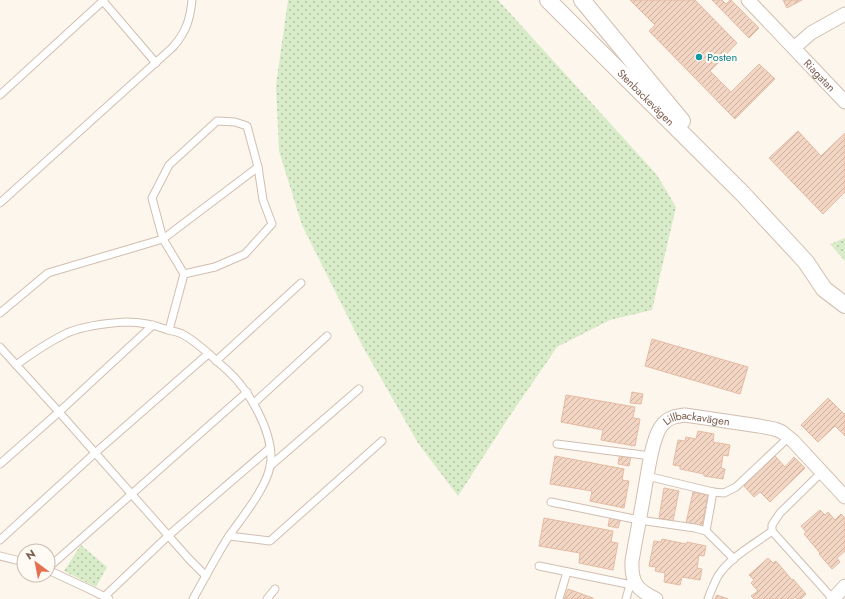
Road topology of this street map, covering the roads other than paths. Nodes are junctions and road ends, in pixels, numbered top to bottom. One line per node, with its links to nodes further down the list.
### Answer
1 (192, 0): 8 (lane)
2 (548, 0): 12 (street, Stenbackevägen)
3 (582, 0): 12 (street, Stenbackevägen)
4 (748, 0): 7 (street, Riagatan)
5 (104, 1): 8 (lane); 9 (lane)
6 (845, 14): 7 (street)
7 (794, 48): 10 (street, Riagatan)
8 (156, 63): 13 (lane)
9 (0, 95)
10 (845, 102)
11 (258, 167): 14 (lane); 14 (lane); 15 (lane)
12 (743, 194): 17 (street, Stenbackevägen)
13 (0, 203)
14 (163, 239): 15 (lane); 18 (lane)
15 (184, 274): 20 (lane)
16 (301, 283): 24 (lane)
17 (845, 305)
18 (0, 313)
19 (153, 325): 20 (lane); 25 (lane); 29 (lane)
20 (169, 330): 23 (lane)
21 (327, 336): 28 (lane)
22 (0, 347): 25 (lane)
23 (208, 354): 24 (lane); 34 (lane)
24 (216, 361): 27 (lane)
25 (16, 365): 29 (lane)
26 (359, 389): 37 (lane)
27 (247, 392): 28 (lane); 41 (lane)
28 (254, 404): 33 (lane)
29 (59, 412): 34 (lane); 36 (lane)
30 (788, 437): 35 (street, Lillbackavägen); 38 (street, Lillbackavägen); 40 (lane)
31 (382, 441): 48 (lane)
32 (557, 444): 35 (lane)
33 (270, 448): 37 (lane); 47 (lane)
34 (95, 453): 41 (lane); 49 (lane)
35 (651, 456): 39 (street, Lillbackavägen)
36 (0, 464)
37 (270, 466): 48 (lane)
38 (822, 472): 42 (street, Lillbackavägen); 46 (lane)
39 (647, 476): 40 (lane); 44 (street, Lillbackavägen)
40 (713, 492): 45 (lane)
41 (132, 494): 47 (lane); 53 (lane)
42 (845, 497)
43 (551, 502): 44 (lane)
44 (639, 520): 45 (lane); 58 (street, Lillbackavägen)
45 (706, 531): 52 (lane)
46 (772, 532): 52 (lane); 68 (lane)
47 (169, 535): 57 (lane); 61 (lane)
48 (229, 536): 57 (lane)
49 (0, 540)
50 (0, 556): 51 (lane)
51 (16, 560)
52 (734, 560): 67 (lane)
53 (56, 562)
54 (539, 566): 55 (lane)
55 (567, 572): 58 (lane); 64 (lane)
56 (56, 573): 61 (lane)
57 (206, 576): 62 (lane)
58 (634, 585): 65 (lane); 66 (street)
59 (845, 586): 68 (street)
60 (275, 589): 63 (lane)
61 (107, 598)
62 (193, 599)
63 (267, 599)
64 (559, 599)
65 (626, 599)
66 (656, 599)
67 (708, 599)
68 (833, 599)

